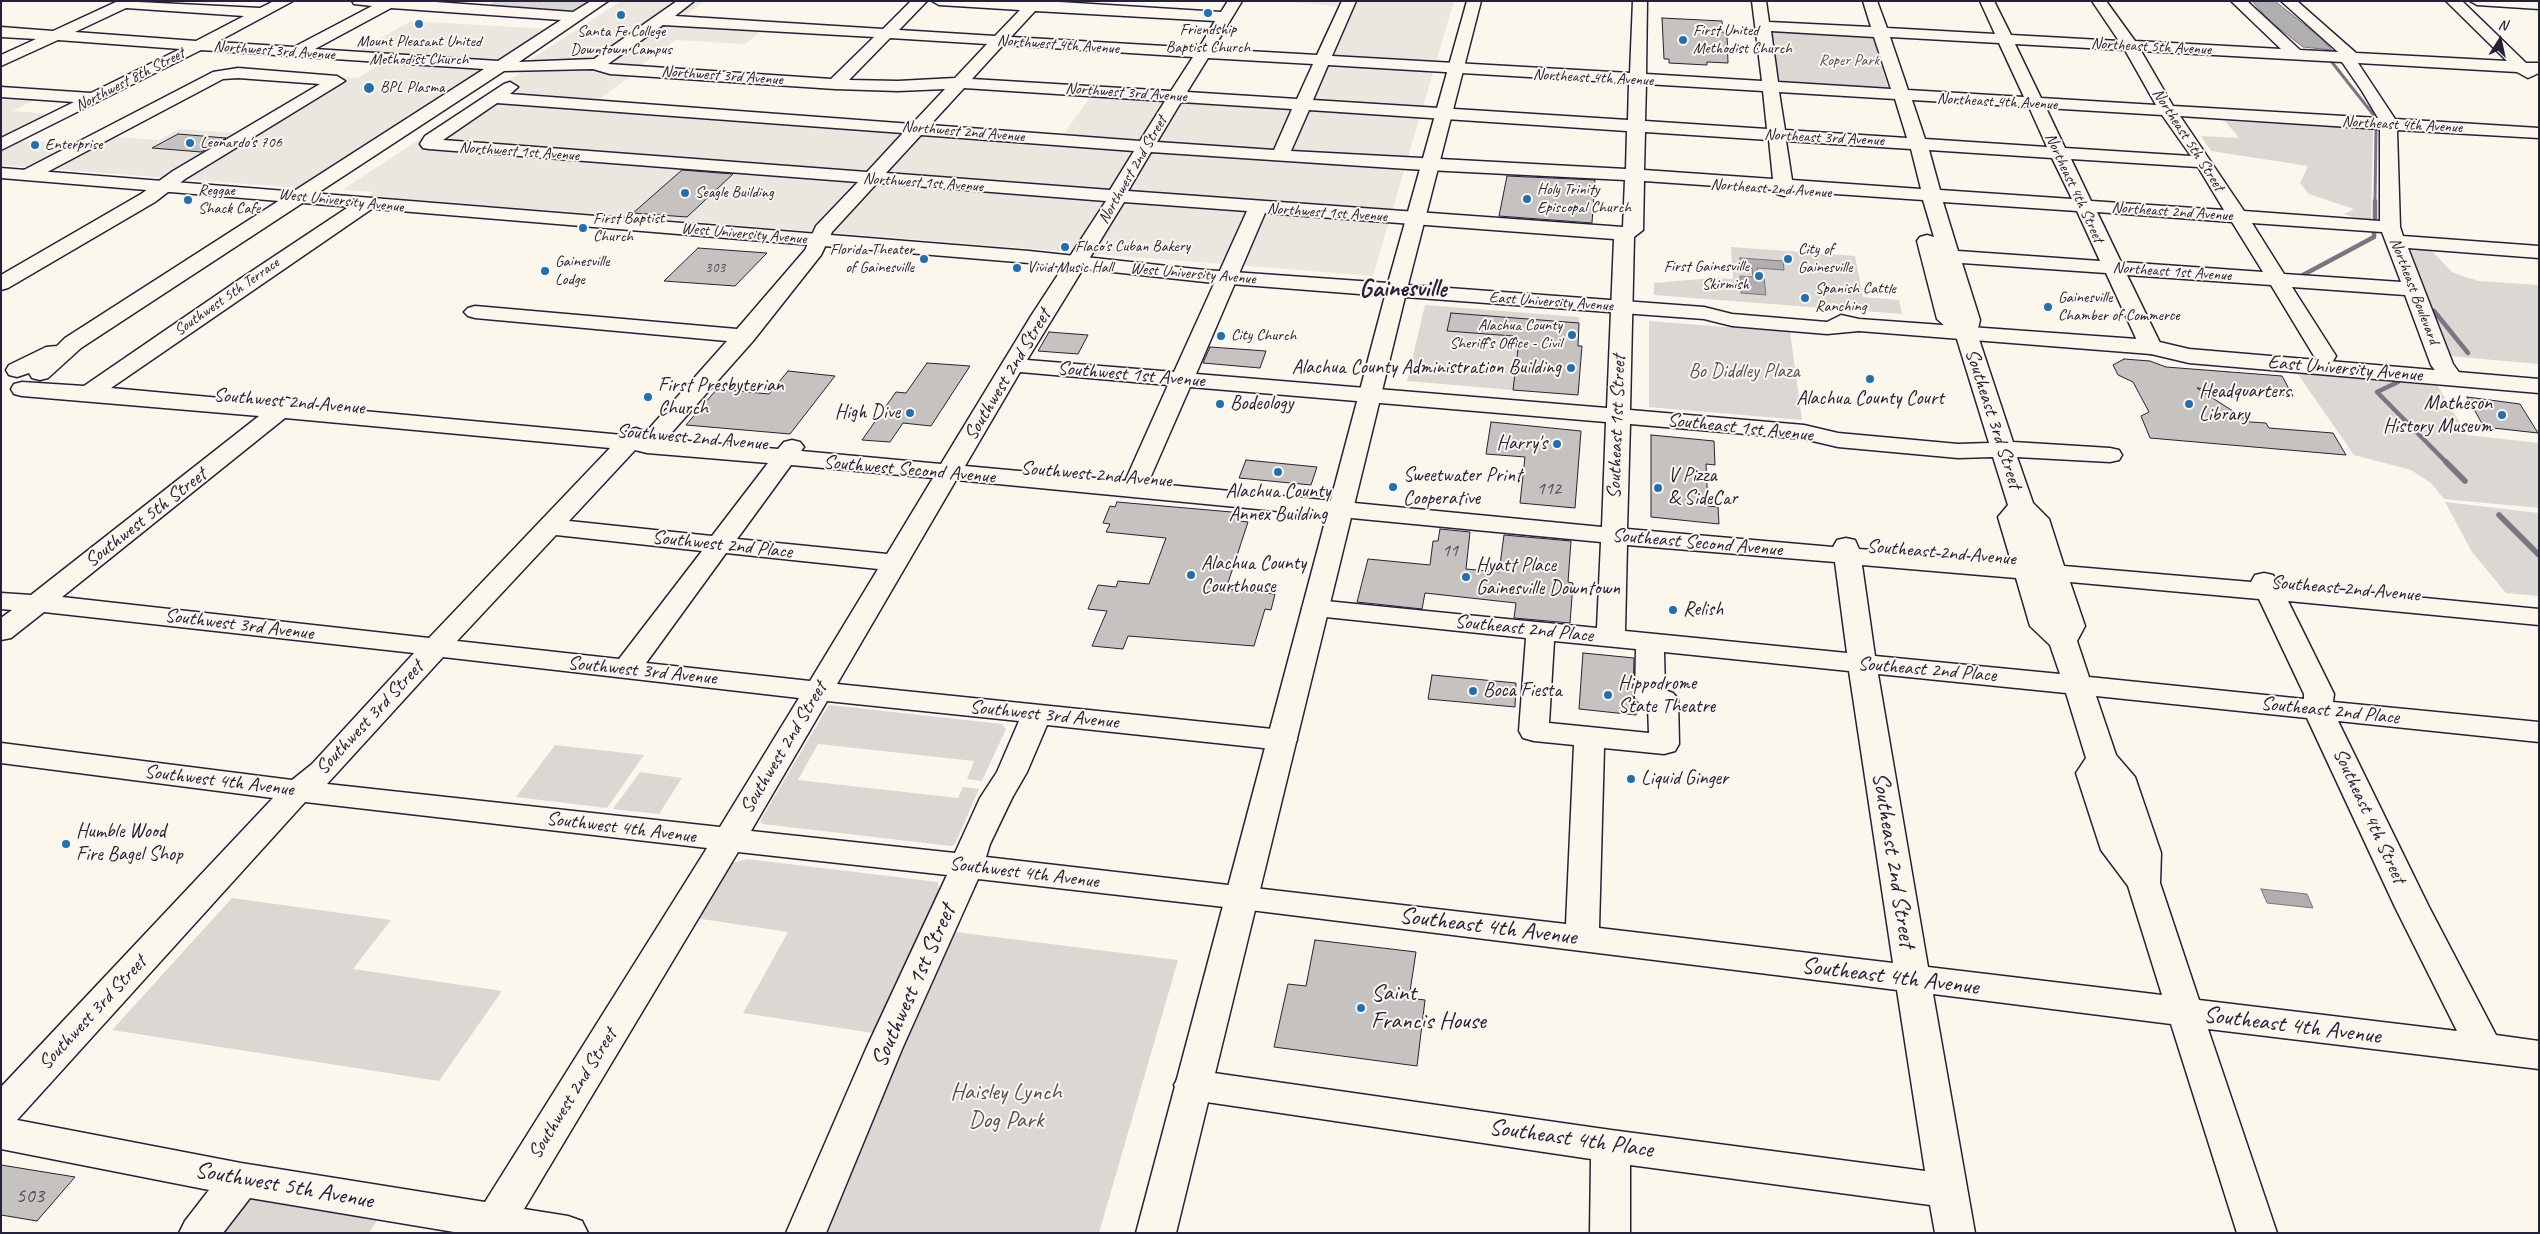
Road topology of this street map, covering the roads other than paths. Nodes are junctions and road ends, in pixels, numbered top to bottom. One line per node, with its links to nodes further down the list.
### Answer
1 (286, 1): 24 (street, Northwest 8th Street)
2 (359, 1): 21 (street)
3 (601, 1): 25 (street)
4 (687, 1): 27 (street)
5 (920, 1): 31 (street)
6 (939, 1): 22 (street)
7 (1235, 1): 26 (street, Northwest 2nd Street)
8 (1349, 1): 43 (street)
9 (1474, 1): 49 (street)
10 (1626, 1): 35 (street)
11 (1640, 1): 35 (street)
12 (1759, 1): 28 (street)
13 (1870, 1): 29 (street, Southeast 3rd Street)
14 (1986, 1): 33 (street, Northeast 4th Street)
15 (2099, 1): 37 (street, Northeast 5th Street)
16 (2238, 1): 40 (street)
17 (2288, 1): 41 (street, Northeast Boulevard)
18 (2453, 1): 47 (street)
19 (2477, 1): 23 (street)
20 (127, 3): 24 (street); 32 (street)
21 (389, 3): 25 (street); 38 (street)
22 (1034, 4): 26 (street); 34 (street, Southwest 3rd Street)
23 (2539, 5)
24 (263, 13): 36 (street, Northwest 8th Street)
25 (577, 17): 45 (street)
26 (1225, 18): 39 (street, Northwest 2nd Street)
27 (660, 20): 31 (street, Northwest 4th Avenue); 44 (street)
28 (1763, 26): 29 (street, Northeast 5th Avenue); 54 (street)
29 (1881, 32): 33 (street, Northeast 5th Avenue); 57 (street, Southeast 3rd Street)
30 (5, 34): 32 (street, Northwest 3rd Avenue)
31 (887, 34): 34 (street, Northwest 4th Avenue); 53 (street)
32 (56, 36): 36 (street, Northwest 3rd Avenue); 42 (street)
33 (2004, 39): 37 (street, Northeast 5th Avenue); 60 (street, Northeast 4th Street)
34 (999, 41): 39 (street, Northwest 4th Avenue); 52 (street, Southwest 3rd Street)
35 (1632, 44): 50 (street)
36 (198, 46): 38 (street, Northwest 3rd Avenue); 58 (street, Northwest 8th Street)
37 (2130, 46): 40 (street, Northeast 5th Avenue); 62 (street, Northeast 5th Street)
38 (297, 52): 45 (street, Northwest 3rd Avenue)
39 (1203, 54): 43 (street, Northwest 4th Avenue); 56 (street, Northwest 2nd Street)
40 (2296, 55): 41 (street, Northeast 5th Avenue)
41 (2349, 58): 47 (street, Northeast 5th Avenue); 64 (street, Northeast Boulevard)
42 (1, 61)
43 (1323, 61): 49 (street, Northwest 4th Avenue); 61 (street)
44 (598, 64): 46 (street, Northwest 3rd Avenue); 53 (street, Northwest 3rd Avenue)
45 (500, 66): 46 (street, Northwest 3rd Avenue); 82 (street)
46 (540, 67): 59 (street)
47 (2523, 67): 48 (street, Northeast 5th Avenue); 51 (street)
48 (2539, 68)
49 (1456, 70): 50 (street, Northeast 4th Avenue); 63 (street)
50 (1630, 80): 54 (street, Northeast 4th Avenue); 67 (street)
51 (2539, 82)
52 (960, 83): 53 (street, Northwest 3rd Avenue); 56 (street, Northwest 3rd Avenue); 65 (street, Southwest 3rd Street)
53 (835, 84)
54 (1770, 88): 57 (street, Northeast 4th Avenue); 68 (street)
55 (1, 92): 58 (street)
56 (1176, 96): 61 (street, Northwest 3rd Avenue); 71 (street, Northwest 2nd Street)
57 (1903, 96): 60 (street, Northeast 4th Avenue); 69 (street, Southeast 3rd Street)
58 (94, 98): 70 (street, Northwest 8th Street)
59 (494, 98): 65 (street, Northwest 2nd Avenue); 79 (street, Northwest 1st Avenue)
60 (2034, 104): 62 (street, Northeast 4th Avenue); 72 (street, Northeast 4th Street)
61 (1302, 105): 63 (street, Northwest 3rd Avenue); 73 (street)
62 (2169, 112): 64 (street, Northeast 4th Avenue); 74 (street, Northeast 5th Street)
63 (1444, 114): 67 (street, Northeast 3rd Avenue); 75 (street)
64 (2389, 125): 66 (street, Northeast 4th Avenue); 92 (street, Northeast Boulevard)
65 (917, 128): 71 (street, Northwest 2nd Avenue); 79 (street, Southwest 3rd Street)
66 (2539, 133)
67 (1623, 134): 68 (street, Northeast 3rd Avenue); 78 (street); 78 (street)
68 (1777, 135): 69 (street, Northeast 3rd Avenue); 81 (street)
69 (1918, 144): 72 (street, Northeast 3rd Avenue); 84 (street, Southeast 3rd Street)
70 (1, 145)
71 (1146, 146): 73 (street, Northwest 2nd Avenue); 83 (street, Northwest 2nd Street)
72 (2056, 152): 74 (street, Northeast 3rd Avenue); 87 (street, Northeast 4th Street)
73 (1280, 154): 75 (street, Northwest 2nd Avenue)
74 (2204, 162): 89 (street, Northeast 5th Street)
75 (1431, 164): 78 (street, Northeast 2nd Avenue); 90 (street)
76 (1, 173): 77 (street, West University Avenue)
77 (28, 175): 80 (street, West University Avenue); 80 (street)
78 (1629, 177): 81 (street, Northeast 2nd Avenue); 85 (street); 91 (street)
79 (871, 179): 83 (street, Northwest 1st Avenue); 93 (street, Southwest 3rd Street)
80 (164, 186): 82 (street, West University Avenue); 100 (street)
81 (1784, 187): 84 (street, Northeast 2nd Avenue)
82 (300, 196): 86 (street, West University Avenue); 107 (street)
83 (1118, 197): 88 (street, Northwest 1st Avenue); 96 (street, Northwest 2nd Street)
84 (1929, 197): 87 (street, Northeast 2nd Avenue); 95 (street, Southeast 3rd Street)
85 (1617, 202)
86 (366, 204): 93 (street, West University Avenue); 117 (street, Southwest 5th Terrace)
87 (2082, 206): 89 (street, Northeast 2nd Avenue); 97 (street, Northeast 4th Street)
88 (1258, 208): 90 (street, Northwest 1st Avenue); 98 (street)
89 (2237, 216): 92 (street, Northeast 2nd Avenue); 99 (street, Northeast 5th Street)
90 (1417, 219): 91 (street); 102 (street)
91 (1620, 227): 103 (street, Southeast 1st Street)
92 (2393, 234): 94 (street, Northeast 2nd Avenue); 101 (street, Northeast Boulevard)
93 (819, 240): 96 (street, West University Avenue); 106 (street, Southwest 3rd Street)
94 (2539, 252)
95 (1941, 255): 97 (street, Northeast 1st Avenue); 105 (street, Southeast 3rd Street)
96 (1078, 262): 98 (street, West University Avenue); 110 (street, Southwest 2nd Street)
97 (2112, 268): 99 (street, Northeast 1st Avenue); 108 (street, Northeast 4th Street)
98 (1226, 277): 102 (street, West University Avenue); 114 (street)
99 (2276, 279): 101 (street, Northeast 1st Avenue); 109 (street, Northeast 5th Street)
100 (1, 284)
101 (2412, 289): 111 (street, Northeast Boulevard)
102 (1398, 290): 103 (street, East University Avenue); 118 (street)
103 (1621, 307): 105 (street, East University Avenue); 120 (street, Southeast 1st Street)
104 (475, 312): 106 (street)
105 (1966, 333): 108 (street, East University Avenue); 122 (street, Southeast 3rd Street)
106 (745, 336): 121 (street, Southwest 3rd Street)
107 (74, 343): 112 (street); 115 (street)
108 (2151, 347): 109 (street, East University Avenue); 111 (street, East University Avenue)
109 (2325, 356): 111 (street, East University Avenue)
110 (1013, 365): 114 (street, Southwest 1st Avenue); 125 (street, Southwest 2nd Street)
111 (2447, 372): 113 (street, East University Avenue); 116 (street, East University Avenue)
112 (40, 374): 115 (street); 117 (street, Southwest 2nd Avenue)
113 (2539, 374)
114 (1182, 379): 118 (street, Southwest 1st Avenue); 126 (street)
115 (8, 382): 117 (street, Southwest 2nd Avenue)
116 (2539, 386)
117 (95, 389): 119 (street, Southwest 2nd Avenue)
118 (1369, 395): 120 (street, Southeast 1st Avenue); 127 (street)
119 (285, 407): 121 (street, Southwest 2nd Avenue); 136 (street, Southwest 5th Street)
120 (1617, 416): 122 (street, Southeast 1st Avenue); 129 (street, Southeast 1st Street)
121 (642, 439): 123 (street, Southwest Second Avenue); 128 (street, Southwest 3rd Street)
122 (2004, 450): 124 (street, Southeast 1st Avenue); 133 (street, Southeast 3rd Street)
123 (788, 453): 125 (street, Southwest Second Avenue); 130 (street)
124 (2110, 455)
125 (953, 468): 126 (street, Southwest 2nd Avenue); 127 (street, Southwest Second Avenue); 132 (street, Southwest 2nd Street)
126 (1138, 479): 127 (street, Southwest 2nd Avenue)
127 (1343, 503): 129 (street, Southeast Second Avenue); 139 (street)
128 (548, 527): 130 (street, Southwest 2nd Place); 145 (street, Southwest 3rd Street)
129 (1614, 530): 131 (street, Southeast Second Avenue); 143 (street, Southeast 1st Street)
130 (719, 544): 132 (street, Southwest 2nd Place); 147 (street)
131 (1847, 551): 133 (street, Southeast Second Avenue); 146 (street, Southeast 2nd Street)
132 (895, 563): 149 (street, Southwest 2nd Street)
133 (2039, 567): 134 (street, Southeast 2nd Avenue); 148 (street, Southeast 3rd Street)
134 (2266, 587): 137 (street, Southeast 2nd Avenue); 150 (street, Southeast 4th Street)
135 (1, 601): 136 (street, Southwest 3rd Avenue)
136 (38, 603): 142 (street, Southwest 5th Street); 145 (street, Southwest 3rd Avenue)
137 (2455, 604): 138 (street, Southeast 2nd Avenue); 140 (street, Southeast 2nd Avenue)
138 (2539, 607)
139 (1316, 608): 141 (street, Southeast 2nd Place); 154 (street)
140 (2539, 617)
141 (1541, 630): 143 (street, Southeast 2nd Place); 153 (street)
142 (1, 632)
143 (1611, 637): 144 (street, Southeast 2nd Place)
144 (1650, 642): 146 (street, Southeast 2nd Place); 153 (street)
145 (435, 648): 147 (street, Southwest 3rd Avenue); 156 (street, Southwest 3rd Street)
146 (1862, 664): 148 (street, Southeast 2nd Place); 161 (street, Southeast 2nd Street)
147 (627, 670): 149 (street, Southwest 3rd Avenue)
148 (2078, 684): 150 (street, Southeast 2nd Place); 162 (street, Southeast 3rd Street)
149 (819, 691): 151 (street, Southwest 3rd Avenue); 157 (street, Southwest 2nd Street)
150 (2318, 710): 152 (street, Southeast 2nd Place); 163 (street, Southeast 4th Street)
151 (1037, 714): 154 (street, Southwest 3rd Avenue); 158 (street, Southwest 1st Street)
152 (2539, 732)
153 (1590, 737): 160 (street)
154 (1282, 740): 159 (street)
155 (1, 752): 156 (street, Southwest 4th Avenue)
156 (298, 791): 157 (street, Southwest 4th Avenue); 166 (street, Southwest 3rd Street)
157 (729, 840): 158 (street, Southwest 4th Avenue); 171 (street, Southwest 2nd Street)
158 (967, 867): 159 (street, Southwest 4th Avenue); 174 (street, Southwest 1st Street)
159 (1242, 897): 160 (street, Southeast 4th Avenue); 165 (street)
160 (1582, 939): 161 (street, Southeast 4th Avenue)
161 (1913, 980): 162 (street, Southeast 4th Avenue); 170 (street, Southeast 2nd Street)
162 (2185, 1013): 163 (street, Southeast 4th Avenue); 178 (street, Southeast 3rd Street)
163 (2484, 1048): 164 (street, Southeast 4th Avenue)
164 (2539, 1055)
165 (1193, 1085): 168 (street, Southeast 4th Place); 175 (street)
166 (1, 1112)
167 (1, 1133): 169 (street, Southwest 5th Avenue)
168 (1611, 1146): 170 (street, Southeast 4th Place); 176 (street)
169 (241, 1180): 171 (street, Southwest 5th Avenue); 172 (street)
170 (1948, 1191): 177 (street, Southeast 2nd Street)
171 (491, 1228): 173 (street, Southwest 5th Avenue)
172 (199, 1233)
173 (568, 1233)
174 (806, 1233)
175 (1156, 1233)
176 (1610, 1233)
177 (1955, 1233)
178 (2257, 1233)

